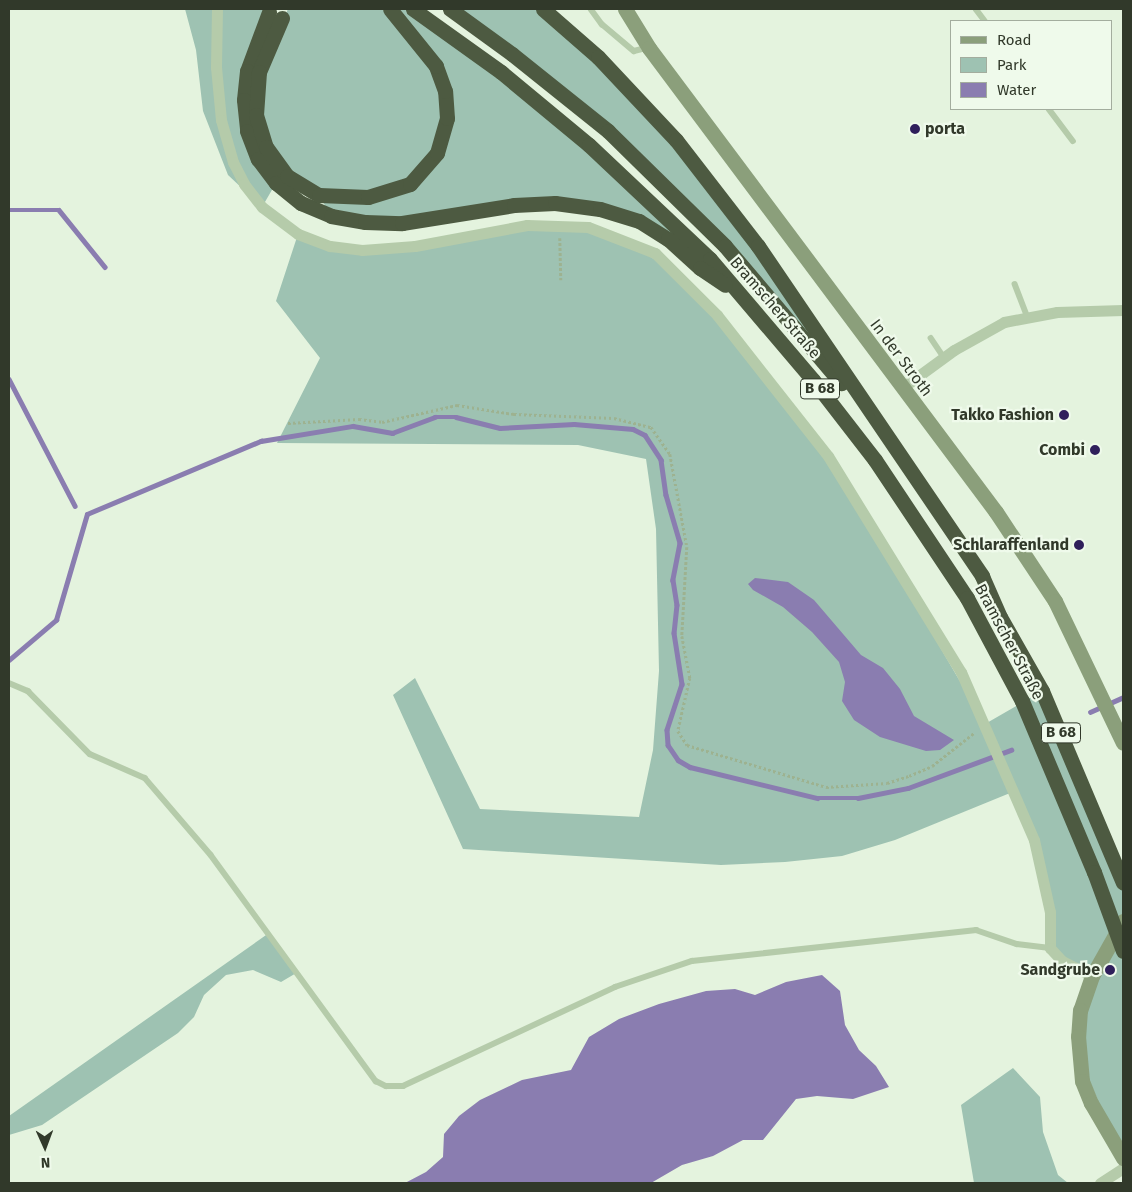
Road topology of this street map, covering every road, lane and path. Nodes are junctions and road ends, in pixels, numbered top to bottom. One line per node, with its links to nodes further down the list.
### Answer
1 (216, 9): 14 (street)
2 (390, 9): 9 (highway)
3 (413, 9): 17 (highway, Bramscher Straße / B 68)
4 (450, 9): 24 (highway, B 68)
5 (543, 9): 24 (highway)
6 (591, 9): 11 (lane)
7 (625, 9): 11 (street, In der Stroth)
8 (976, 9): 10 (lane)
9 (275, 11): 17 (highway)
10 (984, 20)
11 (648, 48): 22 (street, In der Stroth)
12 (1050, 110): 13 (lane)
13 (1073, 141)
14 (560, 224): 15 (path); 26 (street)
15 (561, 280)
16 (1015, 284): 19 (lane)
17 (740, 294): 31 (highway, Bramscher Straße / B 68, bridge)
18 (1123, 310): 19 (street)
19 (1027, 316): 21 (street)
20 (931, 338): 21 (lane)
21 (944, 357): 22 (street)
22 (902, 388): 27 (street, In der Stroth)
23 (288, 422): 26 (path)
24 (896, 447): 28 (highway, B 68)
25 (9, 683): 30 (lane)
26 (985, 724): 30 (street)
27 (1123, 743)
28 (1123, 883)
29 (1123, 921): 32 (street)
30 (1050, 948): 32 (street)
31 (1123, 951)
32 (1092, 976): 33 (street)
33 (1123, 1158)
34 (1123, 1168): 35 (street)
35 (1100, 1183)

